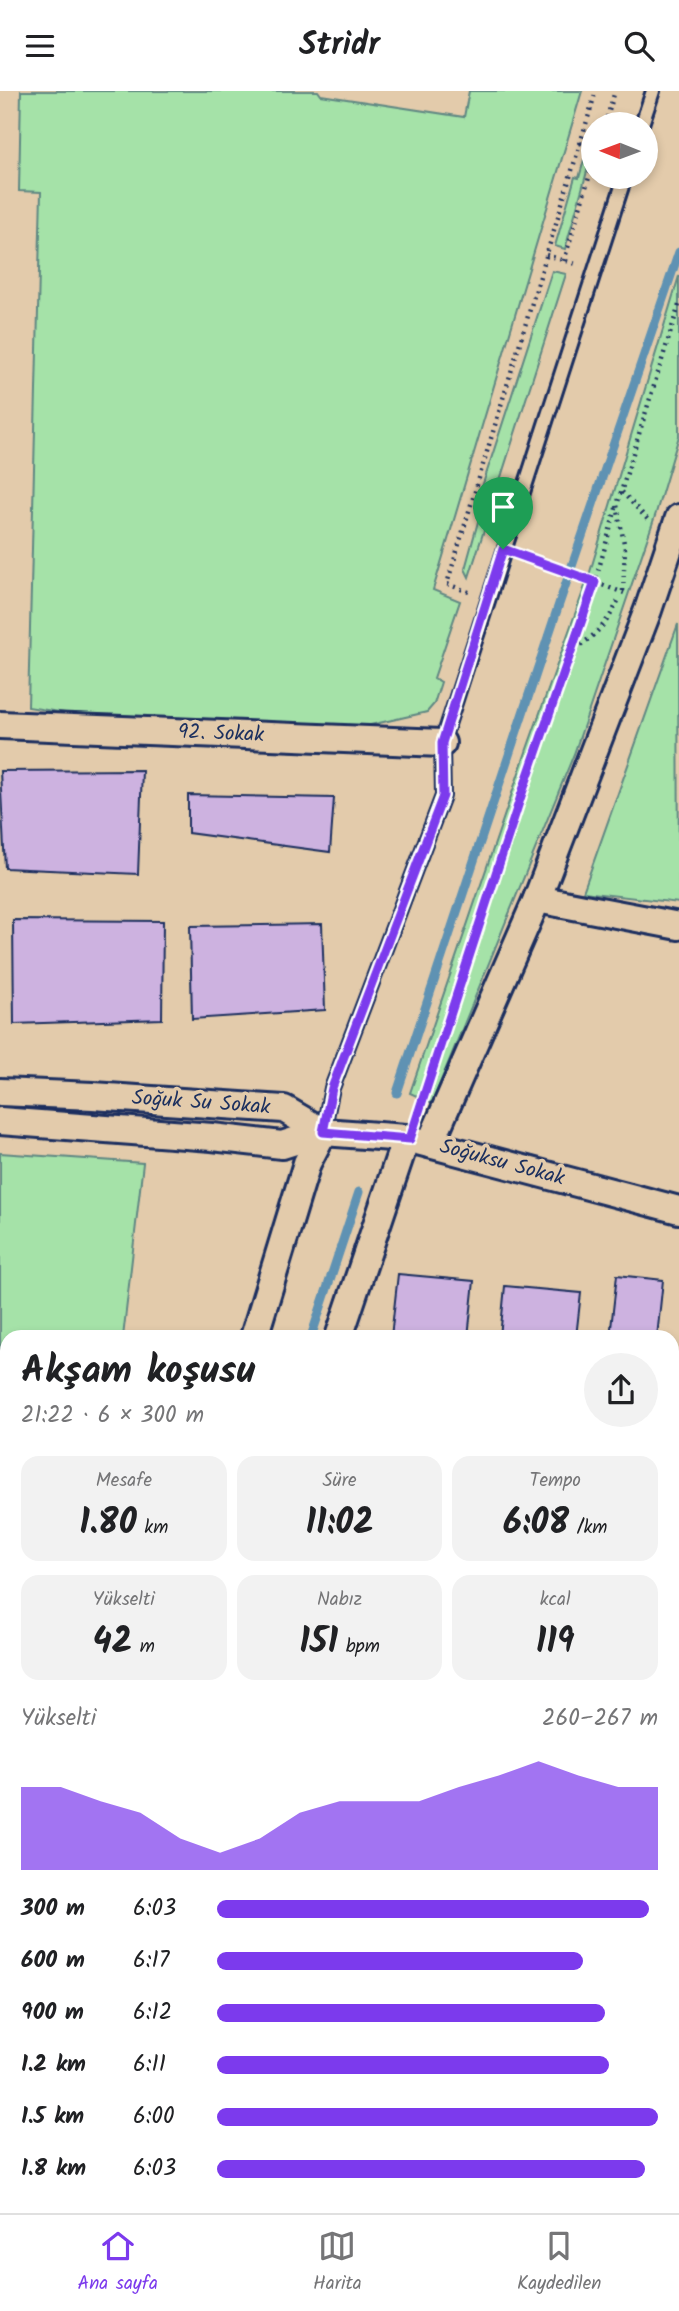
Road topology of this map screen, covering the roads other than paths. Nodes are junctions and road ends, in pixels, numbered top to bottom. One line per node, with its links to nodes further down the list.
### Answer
1 (653, 91): 2 (lane)
2 (646, 112)
3 (621, 189): 6 (lane)
4 (679, 518): 7 (street)
5 (0, 725): 6 (street, 92. Sokak)
6 (442, 743): 11 (lane)
7 (537, 899): 8 (street); 12 (street)
8 (679, 926)
9 (0, 1092): 11 (street, Soğuk Su Sokak)
10 (0, 1121): 11 (street, Soğuk Su Sokak)
11 (323, 1132): 12 (street, Soğuksu Sokak); 14 (street)
12 (418, 1141): 13 (street, Soğuksu Sokak); 15 (street)
13 (679, 1210)
14 (256, 1330)
15 (343, 1330)

